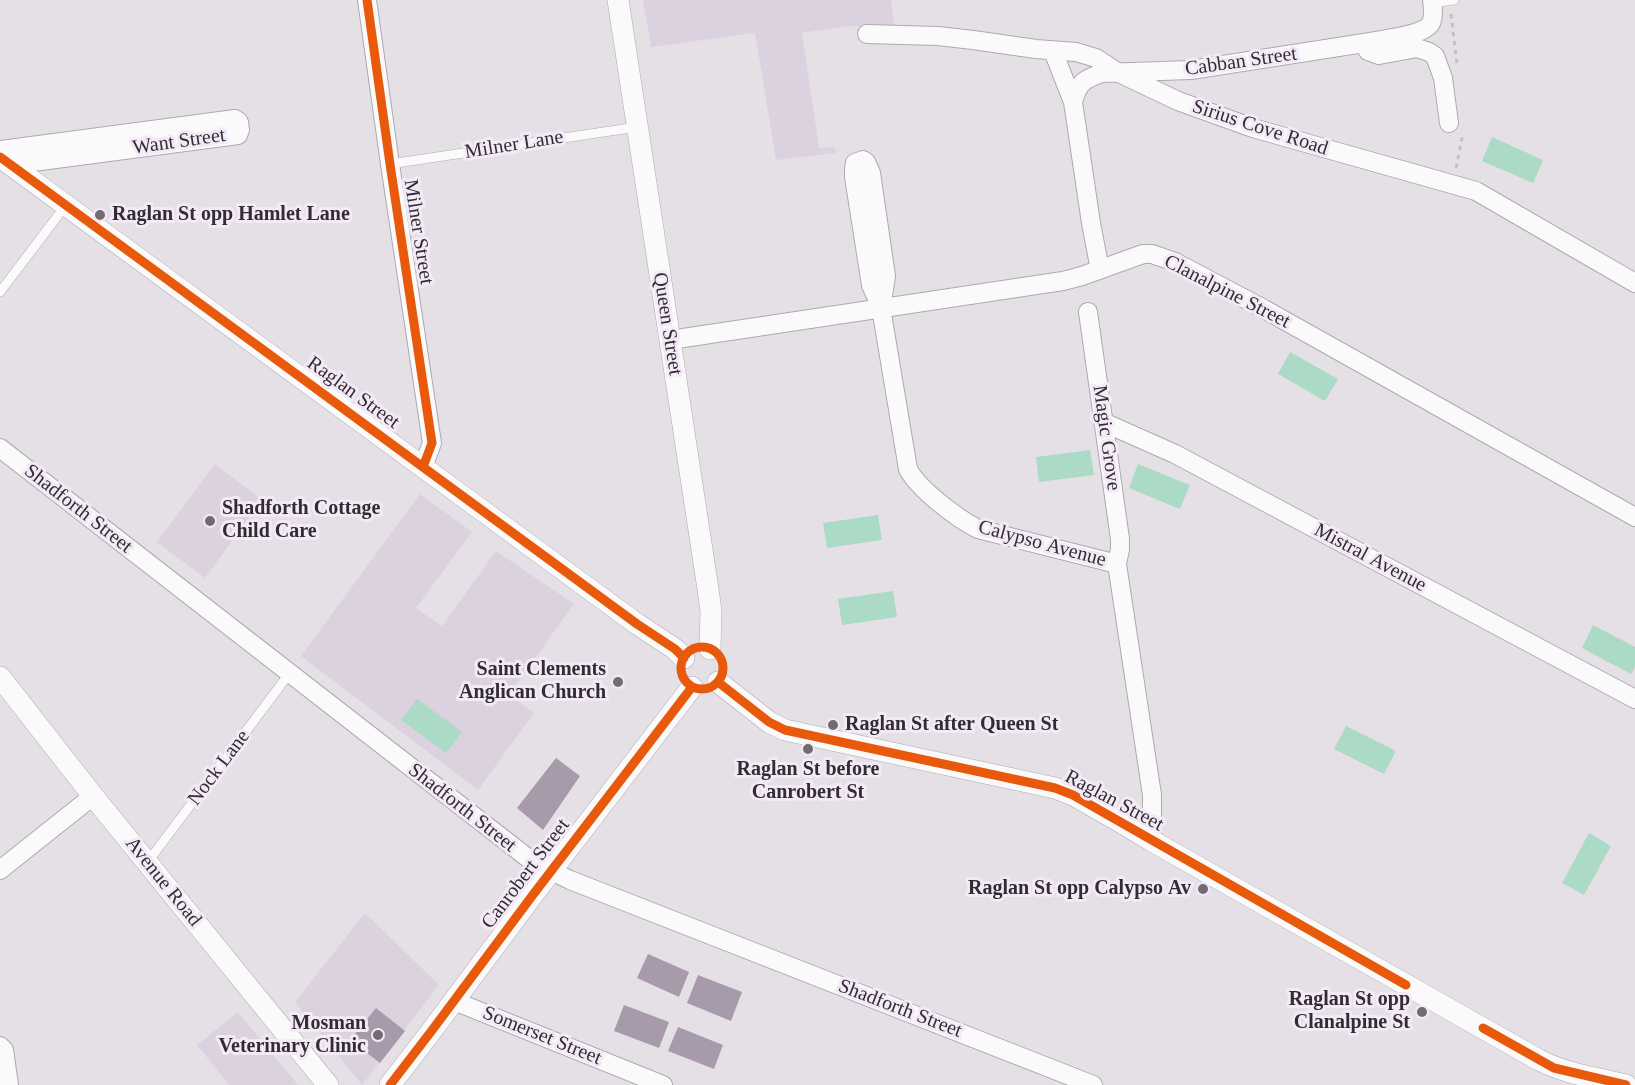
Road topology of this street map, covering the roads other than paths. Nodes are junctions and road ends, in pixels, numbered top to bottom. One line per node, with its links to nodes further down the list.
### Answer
1 (367, 0): 14 (street, Milner Street)
2 (618, 0): 11 (street, Queen Street)
3 (1454, 0): 4 (lane)
4 (1438, 1): 6 (street, Cabban Street)
5 (867, 34): 7 (street, Sirius Cove Road)
6 (1364, 44): 8 (street, Cabban Street); 10 (street)
7 (1053, 51): 8 (street, Sirius Cove Road); 9 (street)
8 (1117, 72): 9 (street); 17 (street, Sirius Cove Road)
9 (1073, 102): 16 (street)
10 (1456, 123)
11 (638, 127): 14 (lane, Milner Lane); 21 (street, Queen Street)
12 (153, 138): 13 (street, Want Street)
13 (3, 157): 15 (street, Raglan Street)
14 (390, 164): 24 (street, Milner Street)
15 (66, 204): 18 (lane); 24 (street, Raglan Street)
16 (1100, 270): 19 (street, Clanalpine Street); 25 (street, Clanalpine Street)
17 (1635, 283)
18 (0, 292)
19 (881, 308): 19 (street, Calypso Avenue); 21 (street, Clanalpine Street); 26 (street, Calypso Avenue)
20 (1088, 312): 22 (street, Magic Grove)
21 (670, 340): 27 (street, Queen Street)
22 (1104, 422): 26 (street, Magic Grove); 33 (street, Mistral Avenue)
23 (0, 448): 29 (street, Shadforth Street)
24 (423, 467): 28 (street, Raglan Street)
25 (1635, 517)
26 (1117, 564): 35 (street, Calypso Avenue)
27 (710, 649): 28 (street); 30 (street)
28 (684, 658): 32 (street)
29 (289, 674): 36 (lane, Nock Lane); 38 (street, Shadforth Street)
30 (718, 682): 32 (street); 35 (street, Raglan Street)
31 (3, 687): 34 (street, Avenue Road)
32 (693, 687): 38 (street, Canrobert Street)
33 (1635, 699)
34 (93, 796): 36 (street, Avenue Road); 37 (street)
35 (1152, 841): 46 (street, Raglan Street)
36 (147, 863): 42 (street, Avenue Road)
37 (0, 870)
38 (551, 871): 39 (street, Canrobert Street); 45 (street, Shadforth Street)
39 (454, 1000): 43 (street, Canrobert Street); 44 (street, Somerset Street)
40 (0, 1046): 41 (street)
41 (9, 1085)
42 (328, 1085)
43 (390, 1085)
44 (663, 1085)
45 (1093, 1085)
46 (1626, 1085)

